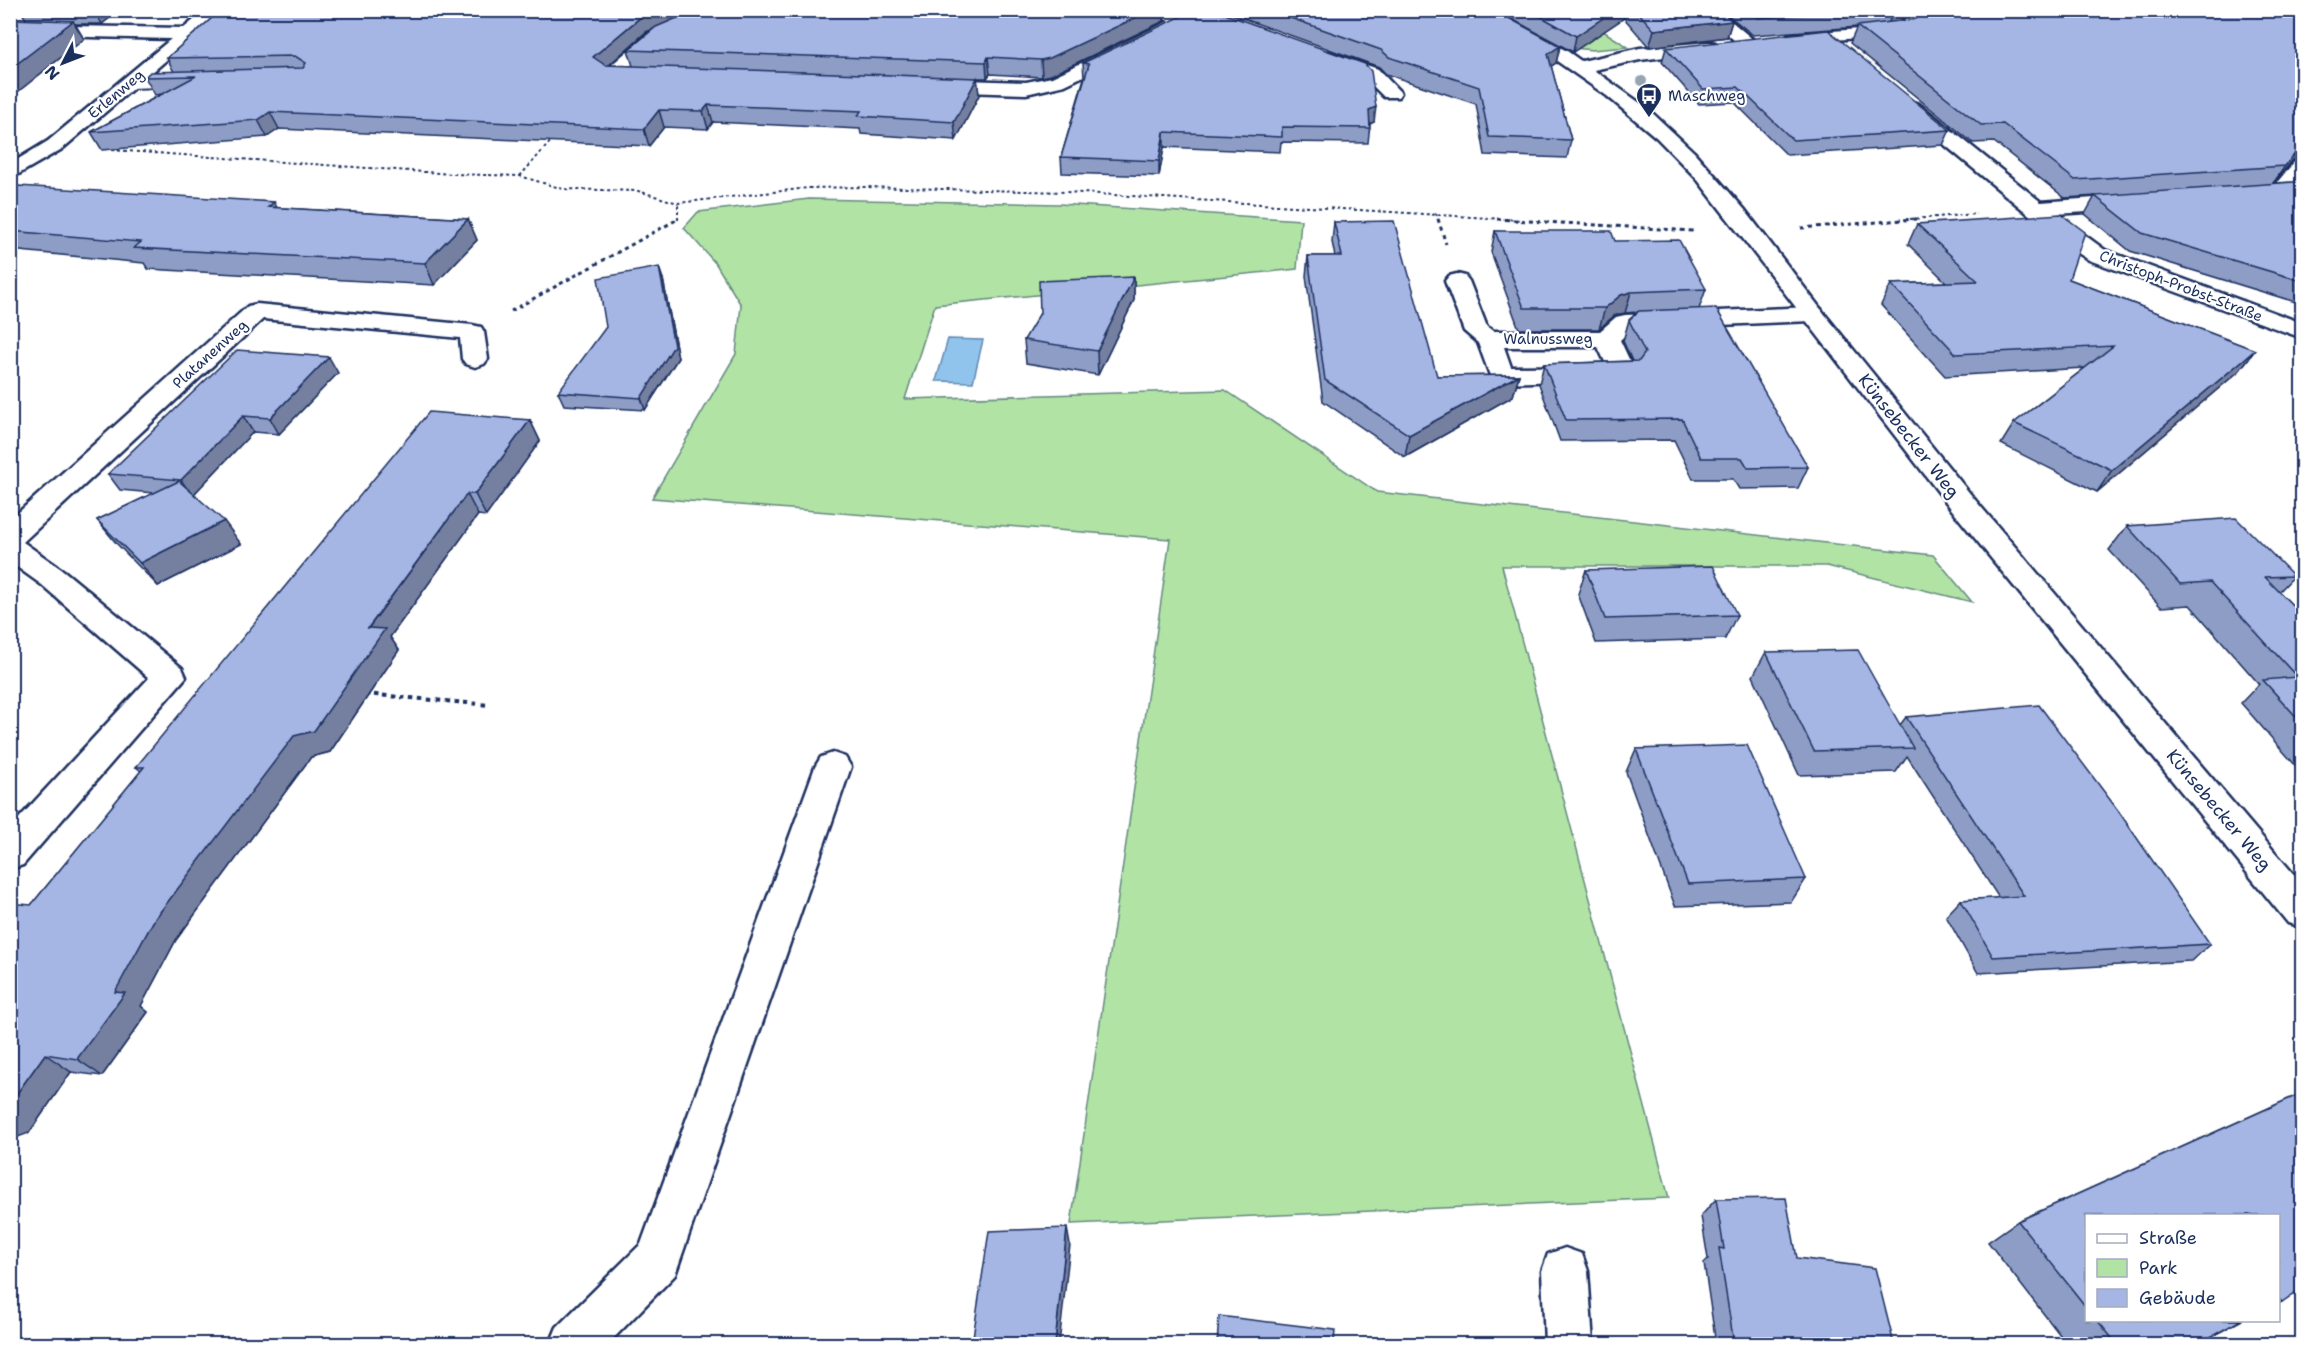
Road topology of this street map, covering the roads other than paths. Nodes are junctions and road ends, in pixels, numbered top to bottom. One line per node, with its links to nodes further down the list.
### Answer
1 (217, 10): 8 (street, Erlenweg)
2 (725, 10): 14 (street)
3 (1156, 10): 17 (street)
4 (1474, 10): 13 (street, Künsebecker Weg)
5 (1707, 10): 10 (street)
6 (1929, 10): 9 (street)
7 (10, 30): 8 (street)
8 (190, 34): 16 (street, Erlenweg)
9 (1829, 37): 10 (street); 12 (street)
10 (1747, 42): 13 (street)
11 (1307, 50): 18 (street)
12 (1855, 59)
13 (1580, 68): 26 (street, Künsebecker Weg)
14 (634, 75)
15 (210, 82): 16 (lane)
16 (129, 83): 21 (street, Erlenweg)
17 (919, 85)
18 (1391, 93)
19 (1899, 96): 24 (street, Christoph-Probst-Straße)
20 (2302, 165): 22 (street)
21 (10, 173)
22 (2223, 196)
23 (2153, 201): 24 (street)
24 (2037, 209): 27 (street, Christoph-Probst-Straße)
25 (1458, 281): 28 (street, Walnussweg)
26 (1812, 314): 29 (street, Walnussweg); 35 (street, Künsebecker Weg)
27 (2302, 332)
28 (1489, 339): 29 (street, Walnussweg); 29 (street, Walnussweg)
29 (1607, 339)
30 (475, 358): 31 (street, Platanenweg)
31 (10, 537)
32 (10, 546): 34 (street)
33 (833, 767): 37 (street)
34 (10, 854)
35 (2302, 911)
36 (1565, 1271): 38 (street)
37 (574, 1344)
38 (1569, 1344)

